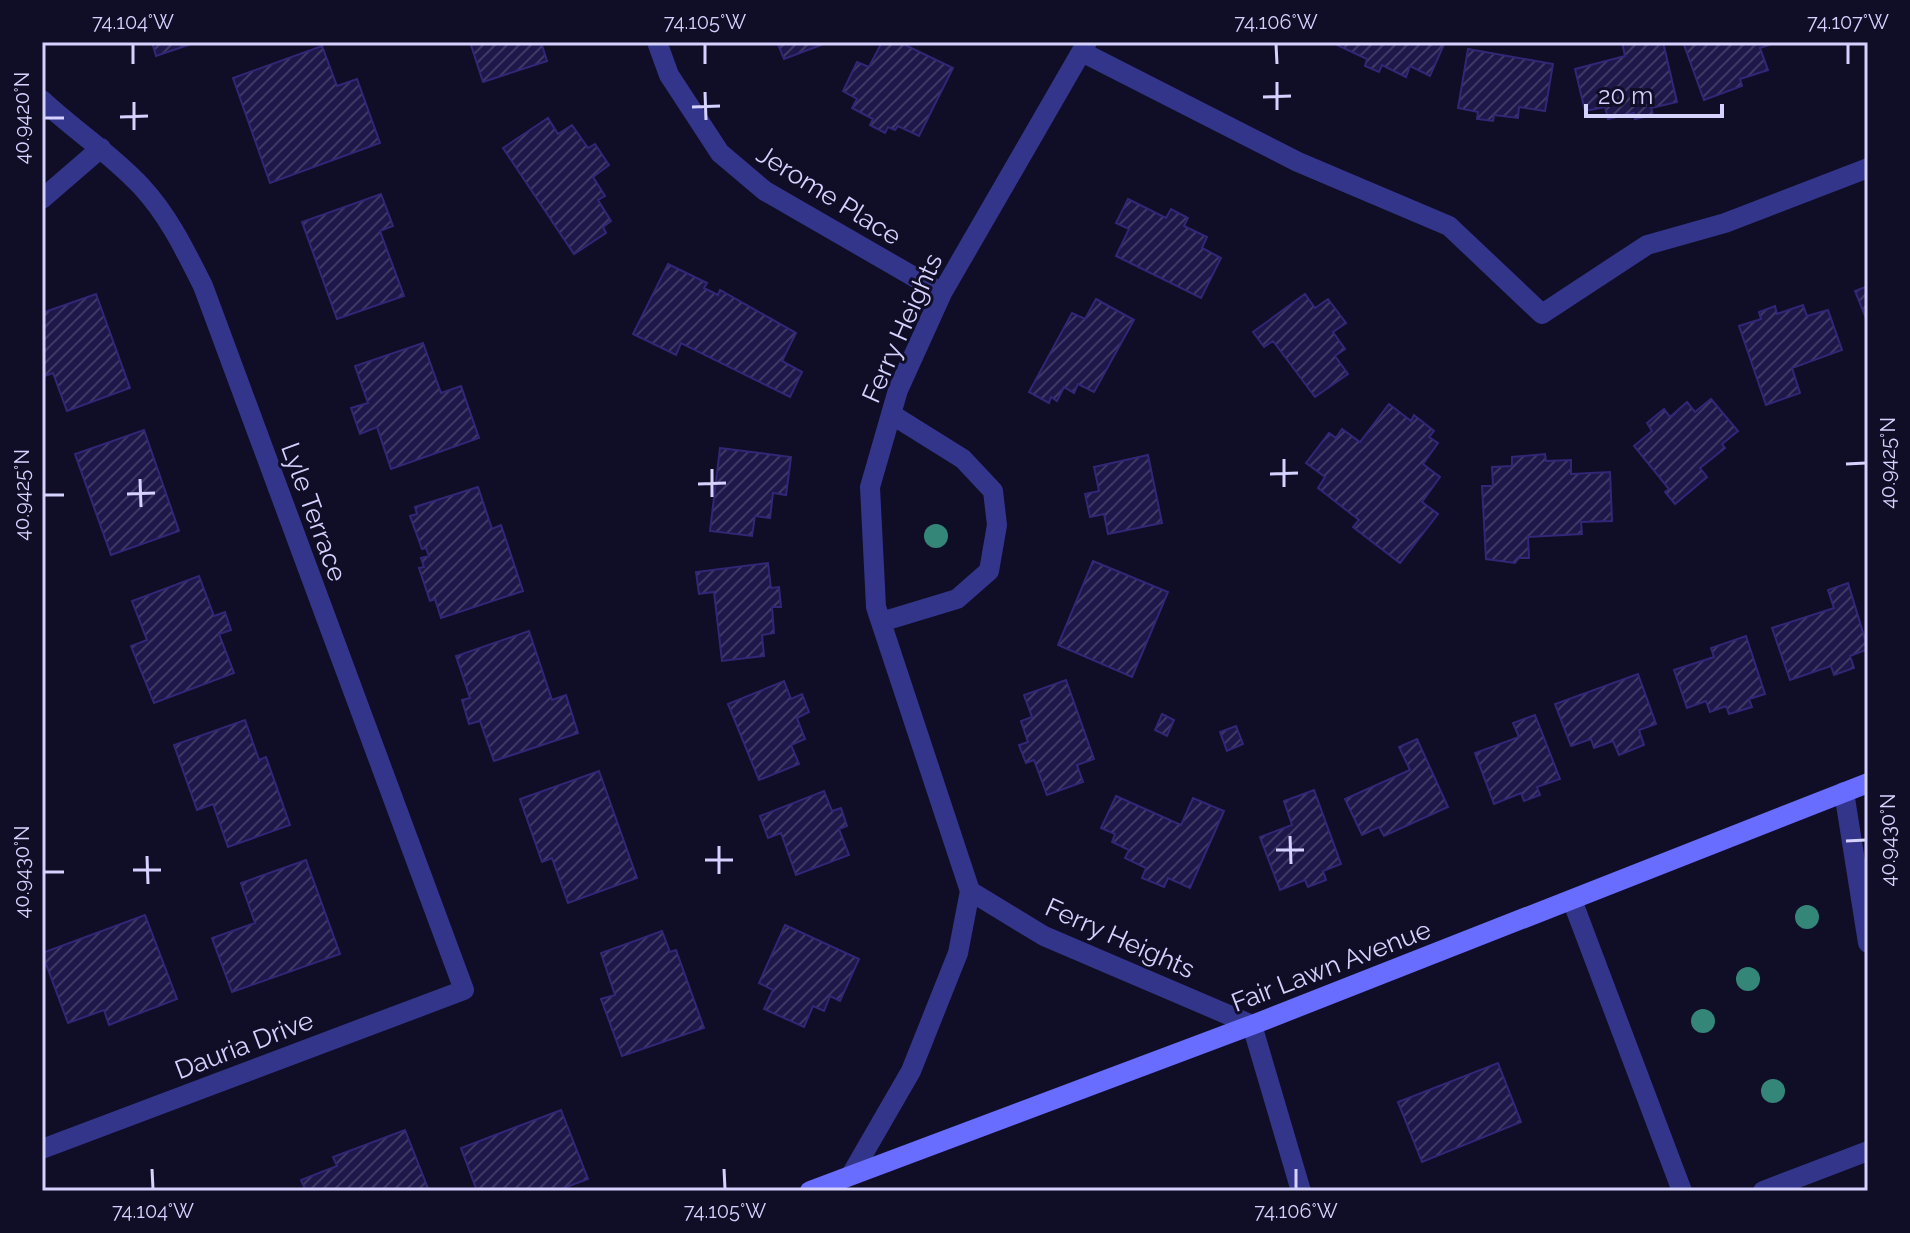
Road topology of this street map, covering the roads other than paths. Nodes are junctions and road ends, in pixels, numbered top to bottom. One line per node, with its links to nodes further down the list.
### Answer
1 (657, 42): 7 (street, Jerome Place)
2 (1084, 47): 5 (street); 7 (street, Ferry Heights)
3 (42, 100): 4 (street, Lyle Terrace)
4 (101, 148): 6 (street); 15 (street, Lyle Terrace)
5 (1868, 168)
6 (42, 199)
7 (942, 293): 8 (street, Ferry Heights)
8 (891, 414): 9 (street, Ferry Heights); 9 (street)
9 (881, 622): 12 (street, Ferry Heights)
10 (1868, 783): 11 (main road, Fair Lawn Avenue)
11 (1844, 792): 13 (main road, Fair Lawn Avenue); 14 (street)
12 (970, 891): 16 (street, Ferry Heights); 19 (street, Ferry Heights)
13 (1572, 900): 16 (main road, Fair Lawn Avenue); 22 (street)
14 (1868, 943)
15 (464, 990): 17 (street, Dauria Drive)
16 (1252, 1025): 19 (main road, Fair Lawn Avenue); 21 (street)
17 (42, 1149)
18 (1868, 1151): 23 (street)
19 (851, 1175): 20 (main road, Fair Lawn Avenue)
20 (810, 1191)
21 (1301, 1191)
22 (1682, 1191)
23 (1763, 1191)

